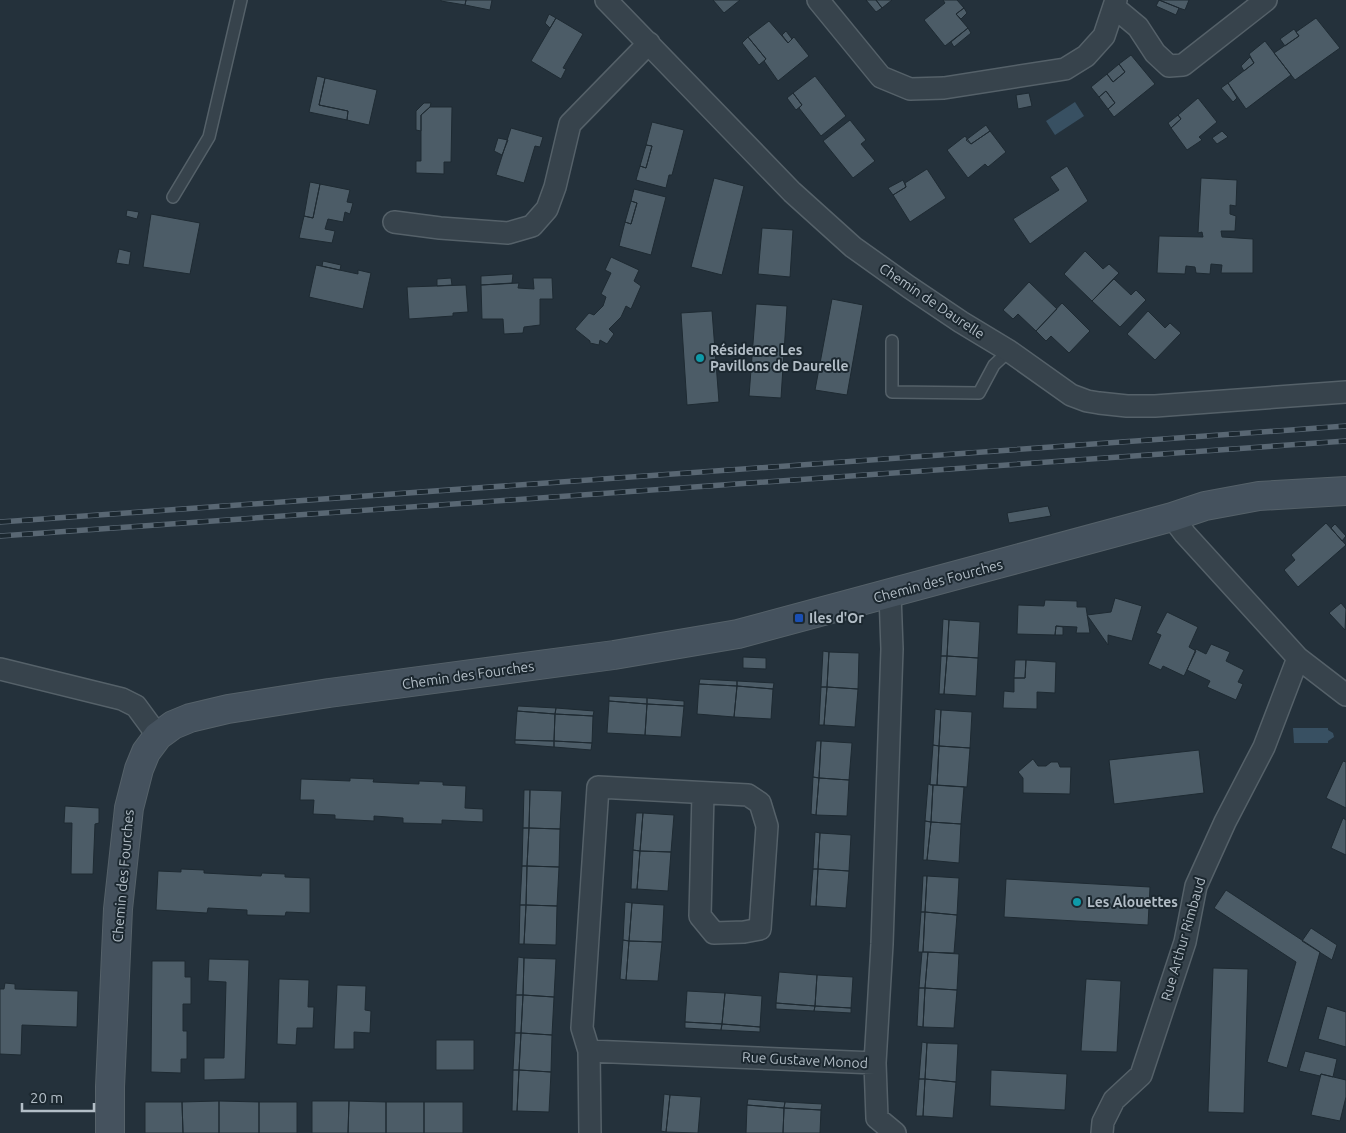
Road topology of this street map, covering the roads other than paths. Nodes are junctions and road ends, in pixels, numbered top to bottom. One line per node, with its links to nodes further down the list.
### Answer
1 (241, 0): 7 (lane)
2 (606, 0): 6 (street, Chemin de Daurelle)
3 (818, 0): 5 (street)
4 (1266, 0): 5 (street)
5 (1115, 3)
6 (649, 43): 8 (street); 10 (street, Chemin de Daurelle)
7 (173, 197)
8 (394, 222)
9 (892, 341): 10 (lane)
10 (1010, 351): 11 (street, Chemin de Daurelle)
11 (1346, 392)
12 (1346, 491): 13 (street, Chemin des Fourches)
13 (1172, 517): 14 (street, Chemin des Fourches); 15 (street)
14 (890, 594): 18 (street, Chemin des Fourches); 21 (street, Rue Gustave Monod)
15 (1298, 658): 17 (street); 25 (street, Rue Arthur Rimbaud)
16 (0, 669): 18 (street)
17 (1346, 694)
18 (158, 736): 22 (street, Chemin des Fourches)
19 (703, 793): 19 (street); 20 (street)
20 (589, 1051): 21 (street, Rue Gustave Monod); 23 (street)
21 (876, 1064): 24 (street)
22 (110, 1133)
23 (590, 1133)
24 (895, 1133)
25 (1102, 1133)

